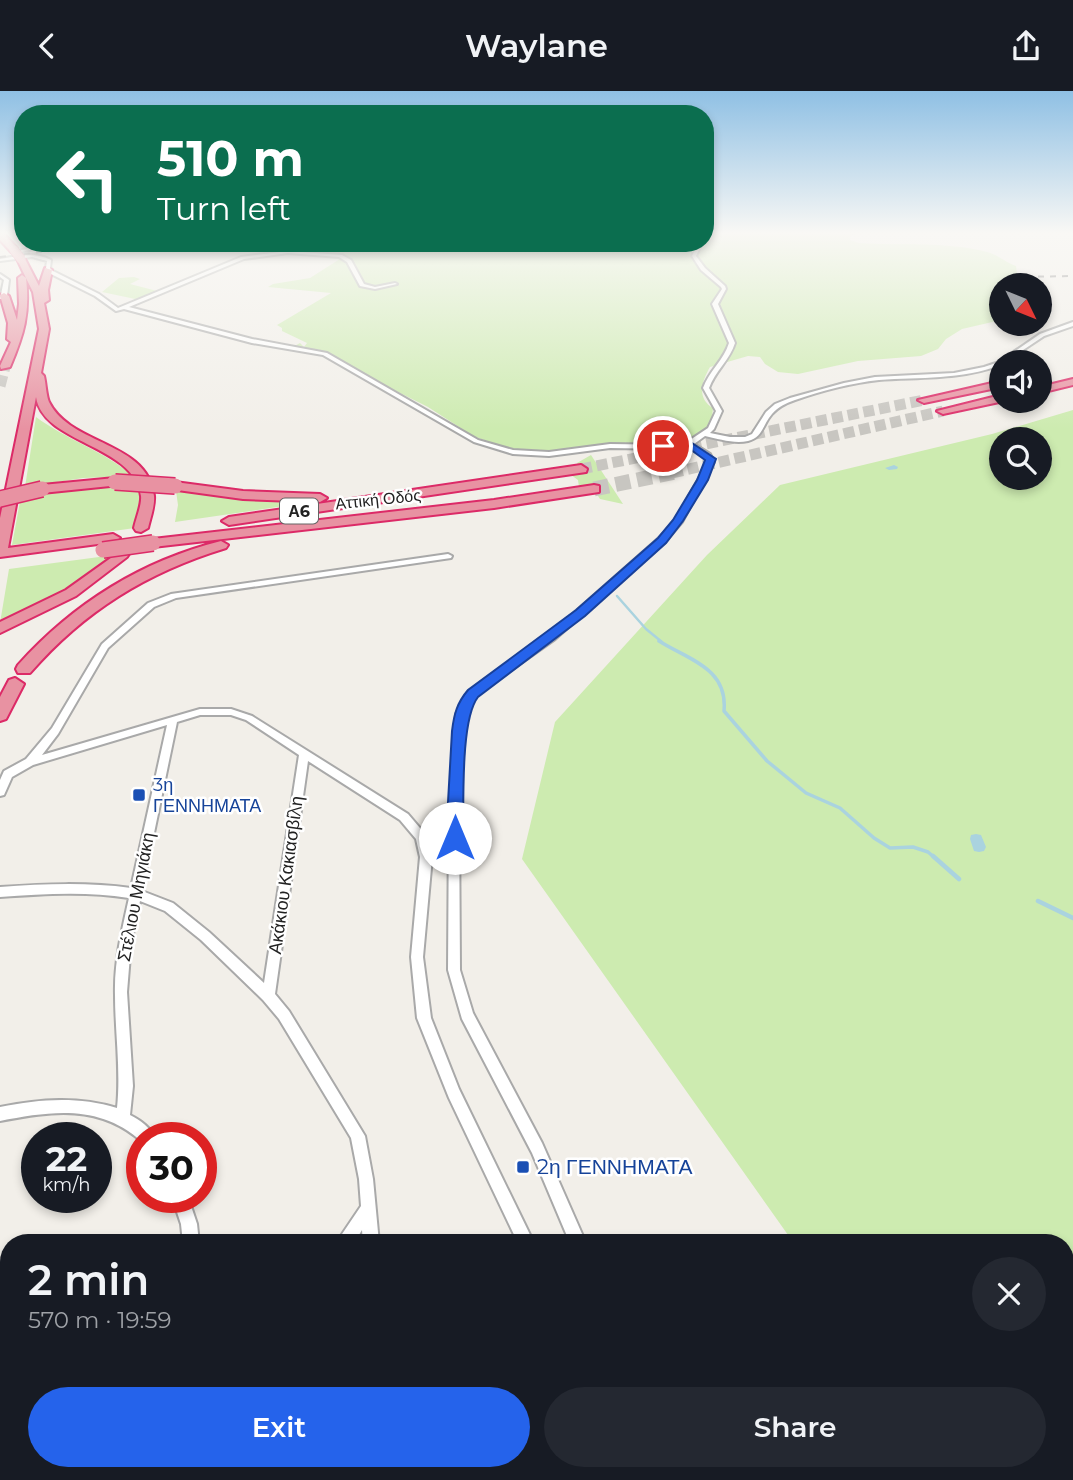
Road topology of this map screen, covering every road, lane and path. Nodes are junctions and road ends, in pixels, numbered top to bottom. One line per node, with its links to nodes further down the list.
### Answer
1 (3, 299): 2 (highway)
2 (24, 299)
3 (30, 299): 23 (highway)
4 (39, 299): 10 (highway)
5 (45, 299): 10 (highway)
6 (101, 299): 9 (street)
7 (146, 299): 9 (street)
8 (718, 299): 21 (street)
9 (125, 308): 22 (street)
10 (43, 317): 13 (highway)
11 (1073, 324): 12 (street)
12 (1020, 350)
13 (38, 354): 29 (highway); 31 (highway)
14 (989, 365): 21 (street)
15 (1073, 382): 17 (highway)
16 (989, 386): 18 (highway)
17 (1052, 387)
18 (924, 400)
19 (989, 401): 20 (highway)
20 (943, 411)
21 (706, 434): 22 (street)
22 (689, 444): 54 (street)
23 (6, 459)
24 (582, 470): 26 (highway, Αττική Οδός / Α6)
25 (594, 489): 28 (highway, Αττική Οδός / Α6)
26 (436, 491): 27 (highway, bridge); 30 (highway, Αττική Οδός / Α6)
27 (0, 499)
28 (387, 516): 30 (highway, Αττική Οδός / Α6, bridge); 37 (highway)
29 (141, 527)
30 (108, 544): 32 (highway, Αττική Οδός / Α6)
31 (0, 553): 32 (highway, Αττική Οδός / Α6)
32 (40, 553): 35 (highway, Αττική Οδός / Α6)
33 (122, 554): 36 (highway)
34 (448, 557): 40 (street)
35 (0, 564)
36 (0, 628)
37 (0, 715)
38 (173, 719): 39 (street); 40 (street); 43 (street, Στέλιου Μηγιάκη)
39 (304, 754): 44 (street, Ακάκιου Κακιασβίλη); 53 (street)
40 (30, 762): 41 (street)
41 (0, 792)
42 (0, 892): 43 (street)
43 (135, 894): 44 (street); 46 (street, Στέλιου Μηγιάκη)
44 (268, 996): 48 (street)
45 (0, 1114): 46 (street)
46 (123, 1118): 47 (street)
47 (128, 1122)
48 (369, 1207): 51 (street); 52 (street)
49 (185, 1213): 50 (street)
50 (190, 1234)
51 (350, 1234)
52 (370, 1234)
53 (522, 1234)
54 (574, 1234)

